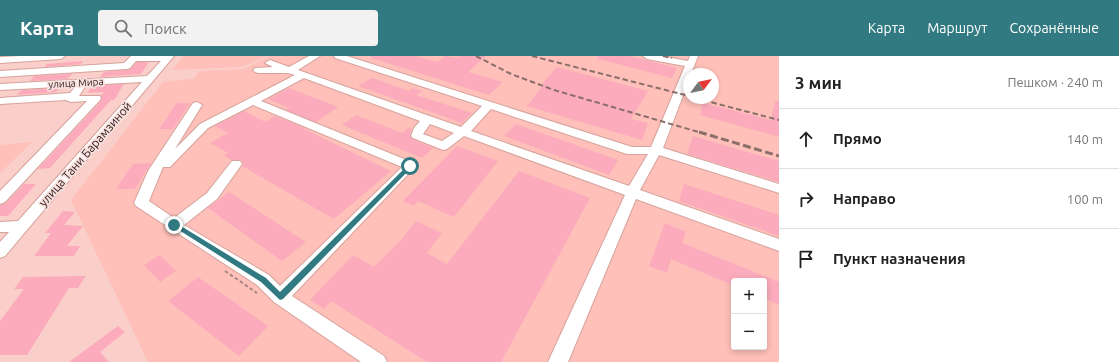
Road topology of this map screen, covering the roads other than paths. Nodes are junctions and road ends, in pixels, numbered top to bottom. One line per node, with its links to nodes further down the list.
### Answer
1 (61, 56): 6 (street)
2 (316, 56): 10 (street)
3 (338, 56): 20 (street)
4 (647, 56): 7 (street)
5 (169, 57): 11 (street); 13 (street, улица Тани Барамзиной)
6 (0, 60)
7 (692, 60): 23 (street)
8 (270, 62): 10 (street)
9 (258, 70): 10 (street)
10 (290, 70): 12 (street)
11 (0, 74)
12 (303, 74): 18 (street); 21 (street)
13 (151, 79): 14 (street, улица Мира); 30 (street, улица Тани Барамзиной)
14 (84, 82): 15 (street, улица Мира); 16 (street)
15 (0, 87)
16 (74, 96): 17 (street); 27 (street)
17 (0, 101)
18 (253, 101): 28 (street); 34 (street)
19 (197, 105): 28 (street)
20 (489, 105): 22 (street); 23 (street)
21 (428, 119): 22 (street); 22 (street)
22 (464, 132): 26 (street)
23 (656, 150): 25 (street); 26 (street)
24 (236, 164): 29 (street)
25 (779, 189)
26 (632, 191): 32 (street); 36 (street)
27 (0, 199)
28 (141, 203): 29 (street)
29 (174, 225): 34 (street)
30 (23, 226): 31 (street); 33 (street, улица Тани Барамзиной)
31 (0, 227)
32 (779, 245)
33 (0, 252)
34 (280, 297): 35 (street)
35 (377, 362)
36 (558, 362)

